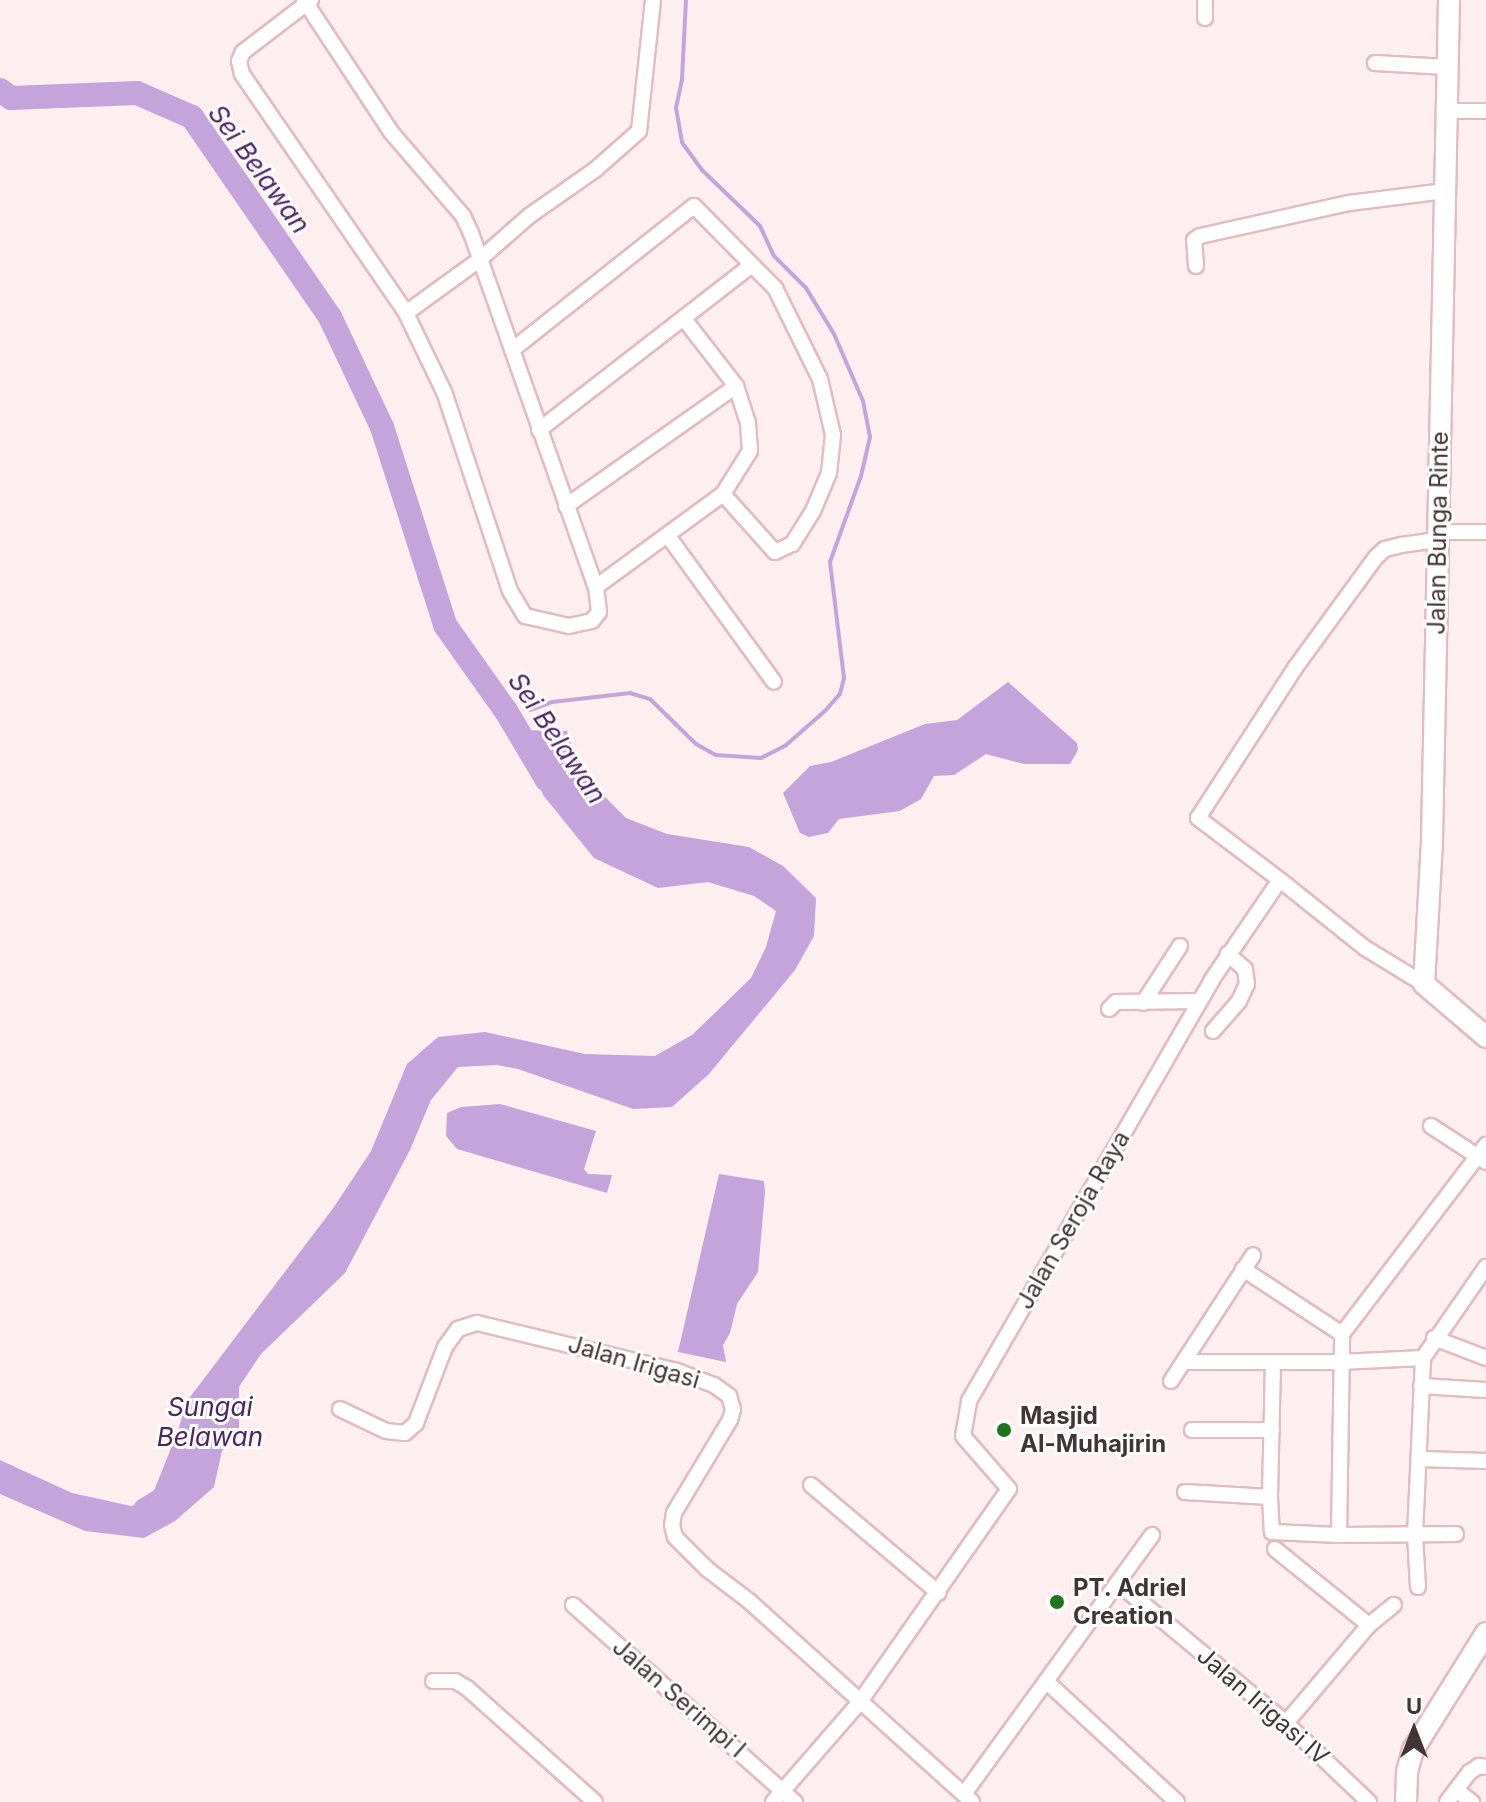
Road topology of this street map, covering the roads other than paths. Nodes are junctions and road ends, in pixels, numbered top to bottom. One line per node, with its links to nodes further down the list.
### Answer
1 (653, 0): 11 (street)
2 (1205, 0): 5 (street)
3 (1449, 0): 7 (street, Jalan Bunga Rinte)
4 (307, 1): 11 (street); 14 (street)
5 (1205, 18)
6 (1375, 63): 7 (street)
7 (1448, 67): 8 (street, Jalan Bunga Rinte)
8 (1447, 111): 9 (street); 10 (street, Jalan Bunga Rinte)
9 (1486, 111)
10 (1445, 191): 13 (street); 23 (street, Jalan Bunga Rinte)
11 (479, 260): 14 (street); 16 (street)
12 (752, 265): 15 (street); 16 (street); 19 (street)
13 (1196, 266)
14 (406, 313): 24 (street)
15 (684, 319): 17 (street); 18 (street)
16 (512, 350): 18 (street)
17 (736, 386): 19 (street); 20 (street)
18 (539, 430): 20 (street)
19 (723, 494): 22 (street)
20 (566, 506): 24 (street)
21 (1486, 532): 23 (street)
22 (668, 536): 24 (street); 25 (street)
23 (1438, 536): 26 (street); 29 (street, Jalan Bunga Rinte)
24 (596, 587)
25 (774, 682)
26 (1280, 880): 28 (street, Jalan Seroja Raya); 29 (street)
27 (1180, 946): 31 (street)
28 (1228, 954): 30 (street, Jalan Seroja Raya); 33 (street)
29 (1424, 984): 34 (street)
30 (1200, 1001): 31 (street); 65 (street, Jalan Seroja Raya)
31 (1143, 1003): 32 (street)
32 (1109, 1009)
33 (1213, 1031)
34 (1486, 1037)
35 (1431, 1126): 36 (street)
36 (1483, 1154): 40 (street)
37 (1253, 1255): 39 (street)
38 (1486, 1267): 41 (street)
39 (1243, 1269): 40 (street); 44 (street)
40 (1342, 1334): 45 (street)
41 (1434, 1338): 42 (street); 43 (street)
42 (1423, 1358): 45 (street); 48 (street)
43 (1486, 1358)
44 (1186, 1362): 46 (street); 47 (street)
45 (1340, 1362): 46 (street); 60 (street)
46 (1273, 1363): 52 (street)
47 (1171, 1381)
48 (1421, 1386): 49 (street); 53 (street)
49 (1486, 1390)
50 (340, 1409): 72 (street, Jalan Irigasi)
51 (1192, 1430): 52 (street)
52 (1272, 1430): 57 (street)
53 (1421, 1459): 54 (street); 61 (street)
54 (1486, 1461)
55 (811, 1485): 65 (street)
56 (1185, 1492): 57 (street)
57 (1270, 1497): 60 (street)
58 (1456, 1534): 61 (street)
59 (1152, 1535): 63 (street)
60 (1339, 1535): 61 (street)
61 (1415, 1535): 64 (street)
62 (1275, 1549): 68 (street)
63 (1118, 1583): 71 (street); 73 (street, Jalan Irigasi IV)
64 (1418, 1587)
65 (939, 1593): 72 (street, Jalan Seroja Raya)
66 (573, 1605): 75 (street, Jalan Serimpi I)
67 (1394, 1605): 68 (street)
68 (1369, 1625): 73 (street)
69 (1486, 1633): 83 (street)
70 (433, 1681): 78 (street)
71 (1047, 1682): 77 (street); 81 (street)
72 (859, 1703): 75 (street, Jalan Seroja Raya); 77 (street, Jalan Irigasi)
73 (1286, 1723): 82 (street, Jalan Irigasi IV)
74 (1486, 1767): 76 (street)
75 (784, 1790): 79 (street, Jalan Seroja Raya); 80 (street, Jalan Serimpi I)
76 (1451, 1796): 84 (street)
77 (968, 1798)
78 (595, 1802)
79 (773, 1802)
80 (795, 1802)
81 (1177, 1802)
82 (1369, 1802)
83 (1406, 1802)
84 (1472, 1802)

